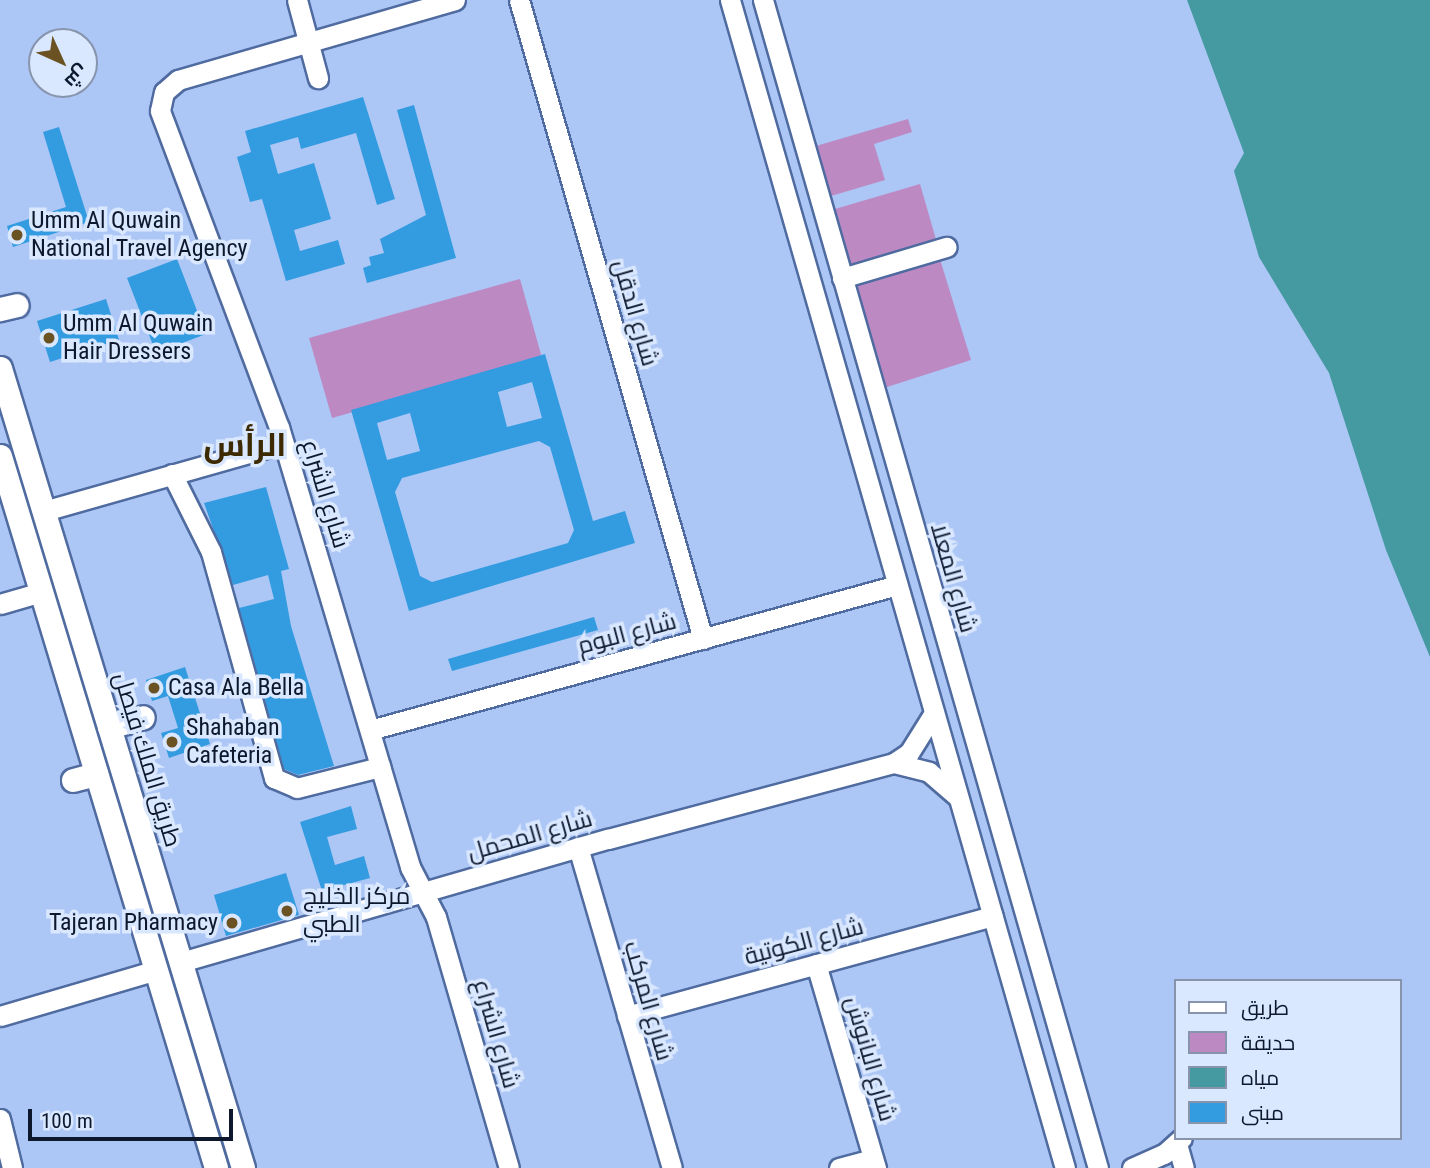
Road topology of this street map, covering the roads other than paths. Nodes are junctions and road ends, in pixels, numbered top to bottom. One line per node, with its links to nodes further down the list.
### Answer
1 (297, 0): 6 (street)
2 (455, 0): 6 (street, شارع الشراع)
3 (519, 0): 20 (street, شارع الدقل)
4 (730, 0): 7 (street)
5 (763, 0): 9 (street, شارع المعلا)
6 (309, 44): 8 (street); 13 (street, شارع الشراع)
7 (744, 48): 9 (street); 17 (street)
8 (318, 78)
9 (825, 218): 11 (street, شارع المعلا)
10 (946, 247): 11 (street)
11 (842, 278): 51 (street, شارع المعلا)
12 (0, 368): 16 (main road, طريق الملك فيصل)
13 (284, 443): 15 (street); 24 (street, شارع الشراع)
14 (0, 456): 18 (main road)
15 (172, 474): 16 (street); 26 (street)
16 (44, 512): 23 (main road, طريق الملك فيصل)
17 (897, 585): 20 (street, شارع البوم); 21 (street)
18 (41, 592): 19 (street); 27 (main road)
19 (0, 604)
20 (703, 639): 24 (street, شارع البوم)
21 (934, 713): 25 (street); 29 (street)
22 (143, 717): 23 (main road)
23 (109, 727): 33 (main road, طريق الملك فيصل)
24 (370, 730): 26 (street, شارع الشراع)
25 (894, 763): 29 (street, شارع المحمل); 30 (street, شارع المحمل)
26 (380, 767): 31 (street, شارع الشراع)
27 (96, 774): 28 (main road); 35 (main road)
28 (73, 780)
29 (958, 797): 32 (street)
30 (578, 847): 31 (street, شارع المحمل); 37 (street, شارع المركب)
31 (421, 893): 33 (street, شارع المحمل); 47 (street, شارع الشراع)
32 (993, 916): 34 (street, شارع الكوتية); 50 (street)
33 (181, 962): 38 (main road, طريق الملك فيصل)
34 (817, 964): 37 (street, شارع الكوتية); 43 (street, شارع البانوش)
35 (156, 970): 36 (street); 39 (main road)
36 (0, 1016)
37 (627, 1016): 48 (street, شارع المركب)
38 (219, 1089): 39 (main road); 46 (main road, طريق الملك فيصل)
39 (193, 1091): 45 (main road)
40 (0, 1119): 44 (street)
41 (1180, 1141): 52 (street); 53 (street)
42 (0, 1160): 44 (street)
43 (875, 1163): 49 (street)
44 (12, 1168)
45 (216, 1168)
46 (243, 1168)
47 (509, 1168)
48 (672, 1168)
49 (839, 1168)
50 (1065, 1168)
51 (1098, 1168)
52 (1132, 1168)
53 (1184, 1168)

